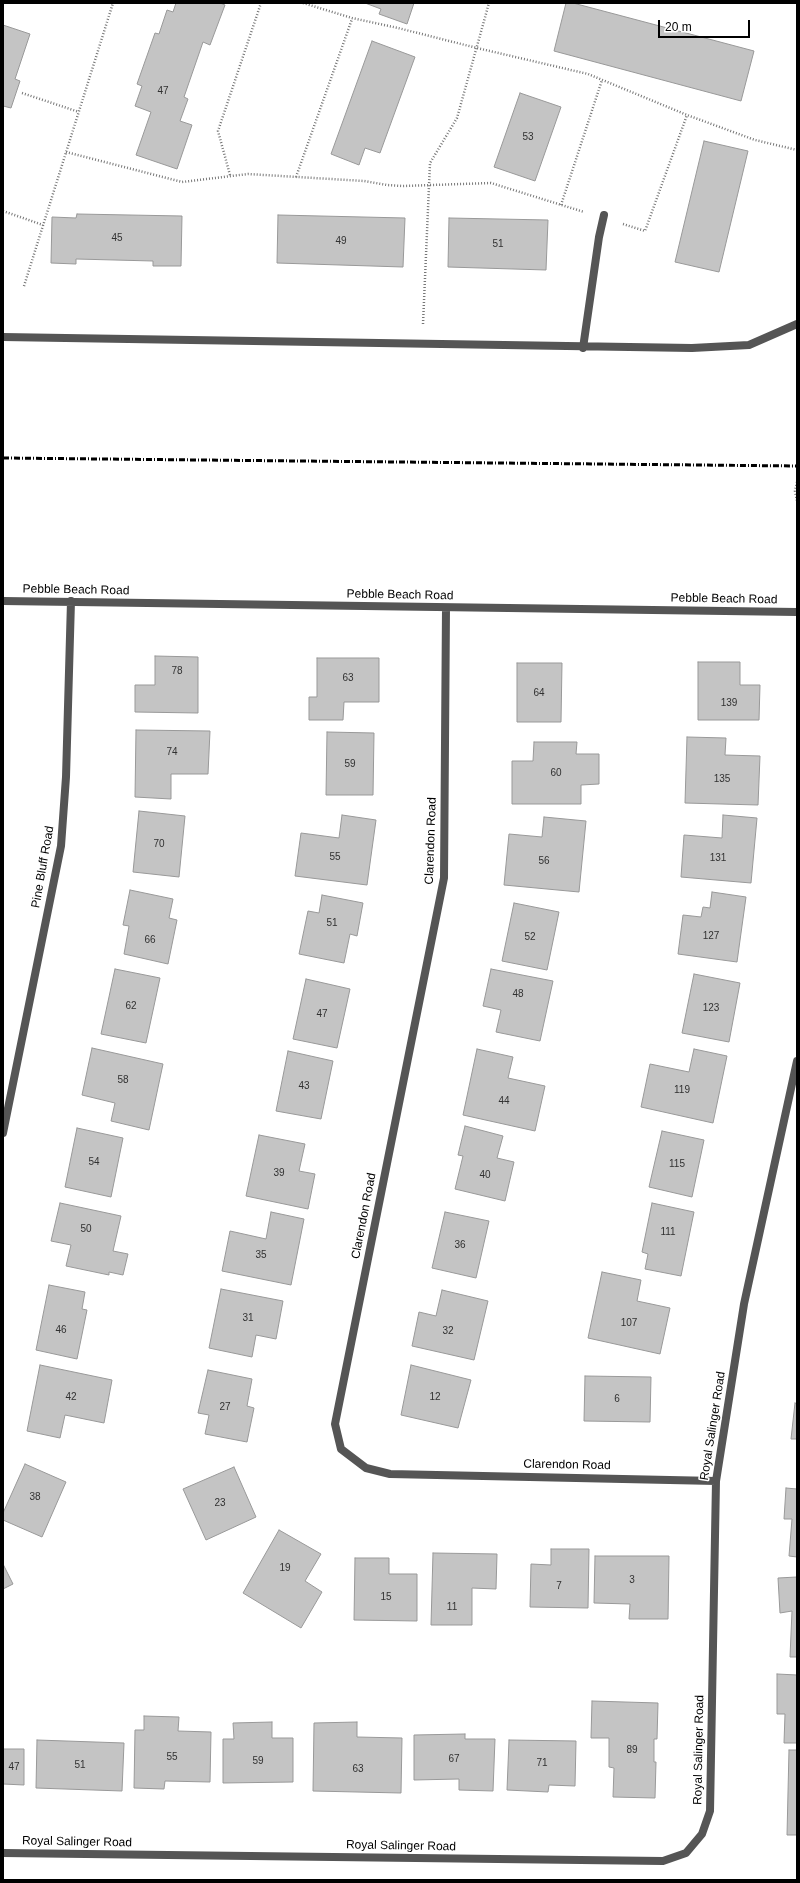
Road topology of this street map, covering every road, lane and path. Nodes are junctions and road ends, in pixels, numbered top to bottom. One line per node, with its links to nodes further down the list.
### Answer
1 (113, 3): 9 (path)
2 (261, 3): 13 (path)
3 (303, 3): 5 (path)
4 (489, 3): 6 (path)
5 (352, 18): 6 (path); 14 (path)
6 (477, 48): 7 (path); 15 (path)
7 (602, 80): 10 (path); 16 (path)
8 (22, 93): 9 (path)
9 (79, 112): 12 (path)
10 (687, 115): 11 (path); 18 (path)
11 (797, 150)
12 (66, 152): 13 (path); 19 (path)
13 (230, 175): 14 (path)
14 (296, 177): 15 (path)
15 (429, 185): 16 (path); 23 (path)
16 (561, 205): 18 (path)
17 (3, 211): 19 (path)
18 (604, 217): 24 (street)
19 (43, 225): 20 (path)
20 (24, 286)
21 (797, 324): 24 (street)
22 (3, 338): 23 (street)
23 (422, 345): 24 (street)
24 (583, 348)
25 (797, 482): 26 (path)
26 (797, 501)
27 (3, 601): 28 (street, Pebble Beach Road)
28 (71, 601): 29 (street, Pebble Beach Road); 32 (street, Pine Bluff Road)
29 (446, 608): 30 (street, Pebble Beach Road); 33 (street, Clarendon Road)
30 (797, 612)
31 (797, 1061): 33 (street, Royal Salinger Road)
32 (3, 1133)
33 (716, 1481): 34 (street, Royal Salinger Road)
34 (3, 1853)

